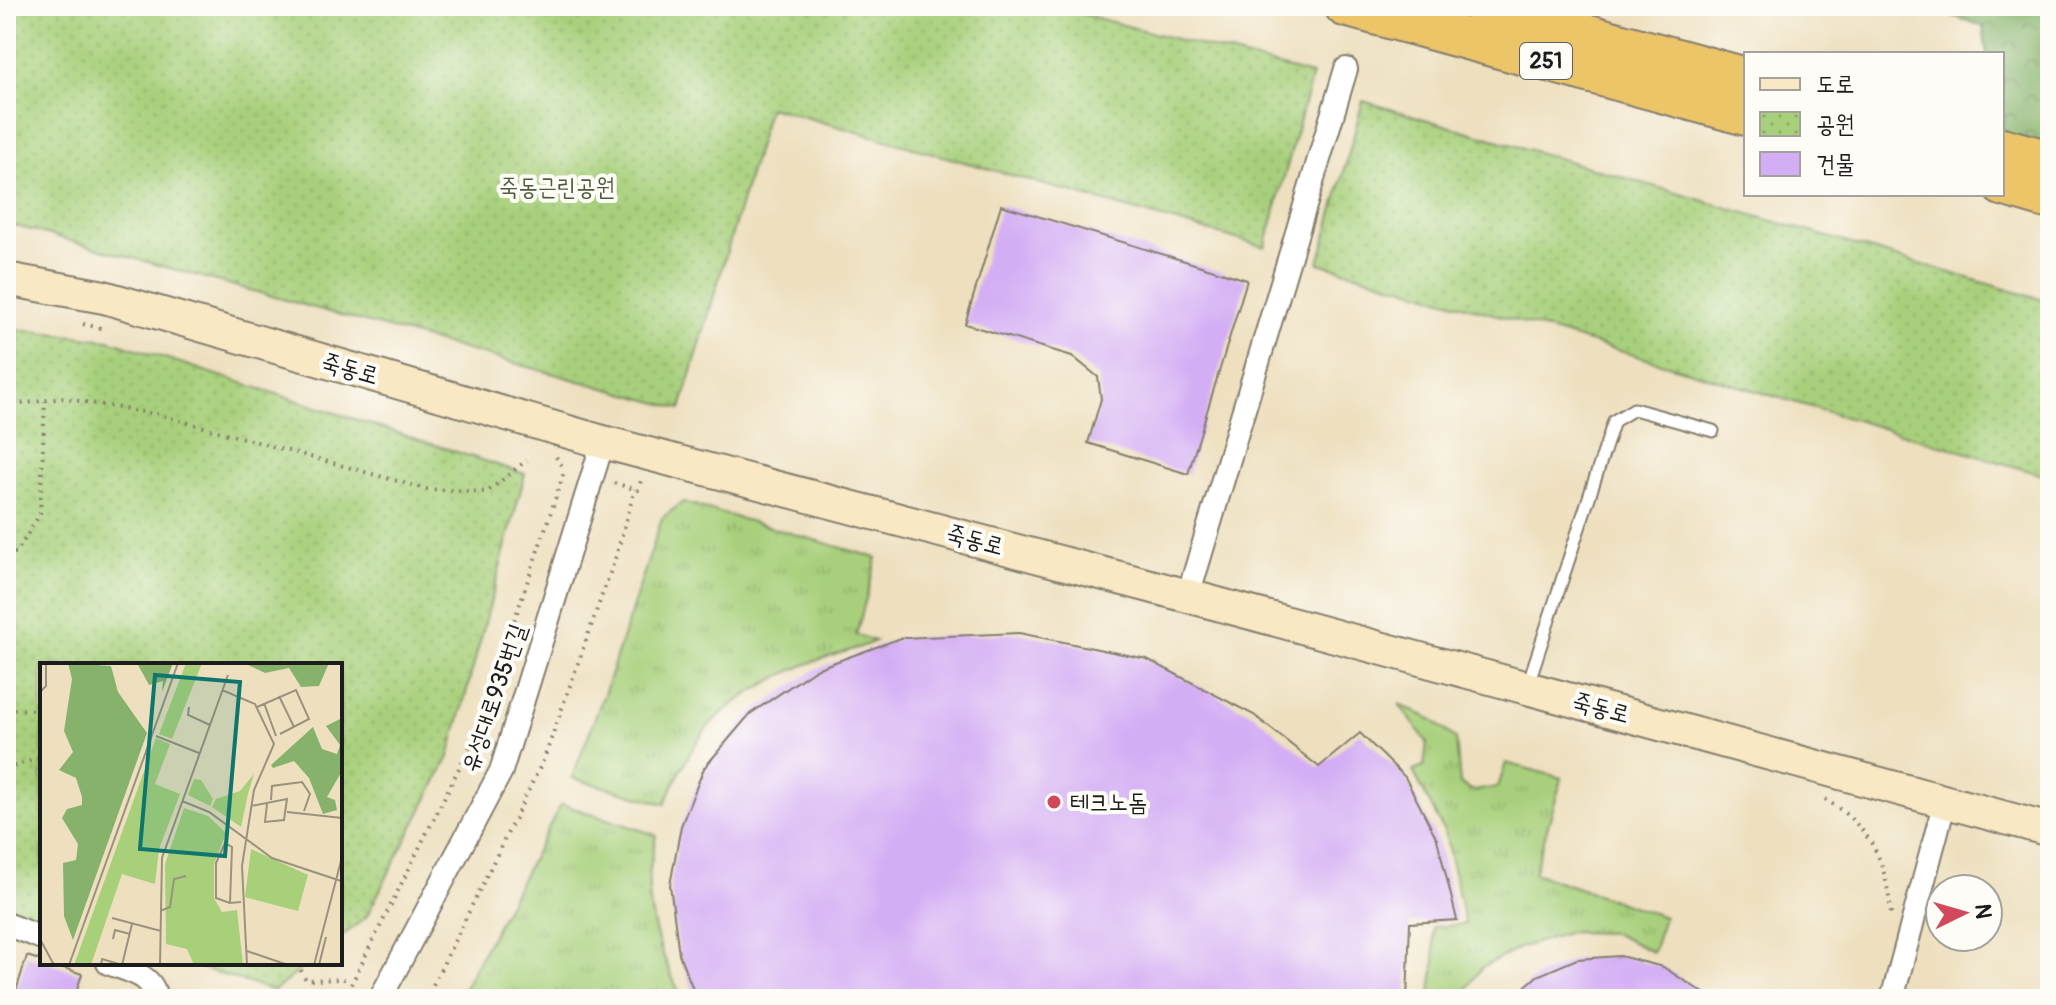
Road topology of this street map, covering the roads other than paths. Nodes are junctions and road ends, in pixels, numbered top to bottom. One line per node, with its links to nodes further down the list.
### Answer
1 (1345, 6): 5 (highway, 251)
2 (1483, 6): 4 (highway, 251)
3 (1346, 69): 13 (street)
4 (1744, 77)
5 (1744, 114)
6 (2004, 149): 7 (highway)
7 (2050, 161)
8 (2004, 186): 9 (highway)
9 (2050, 199)
10 (6, 279): 12 (street, 죽동로)
11 (1713, 431): 14 (lane)
12 (603, 442): 13 (street, 죽동로); 22 (street, 유성대로935번길)
13 (1188, 596): 14 (street, 죽동로)
14 (1527, 688): 15 (street, 죽동로)
15 (1945, 801): 16 (street, 죽동로); 20 (street)
16 (2050, 830)
17 (6, 924): 18 (street)
18 (40, 937)
19 (113, 965): 21 (street)
20 (1895, 998)
21 (156, 999)
22 (380, 999)

